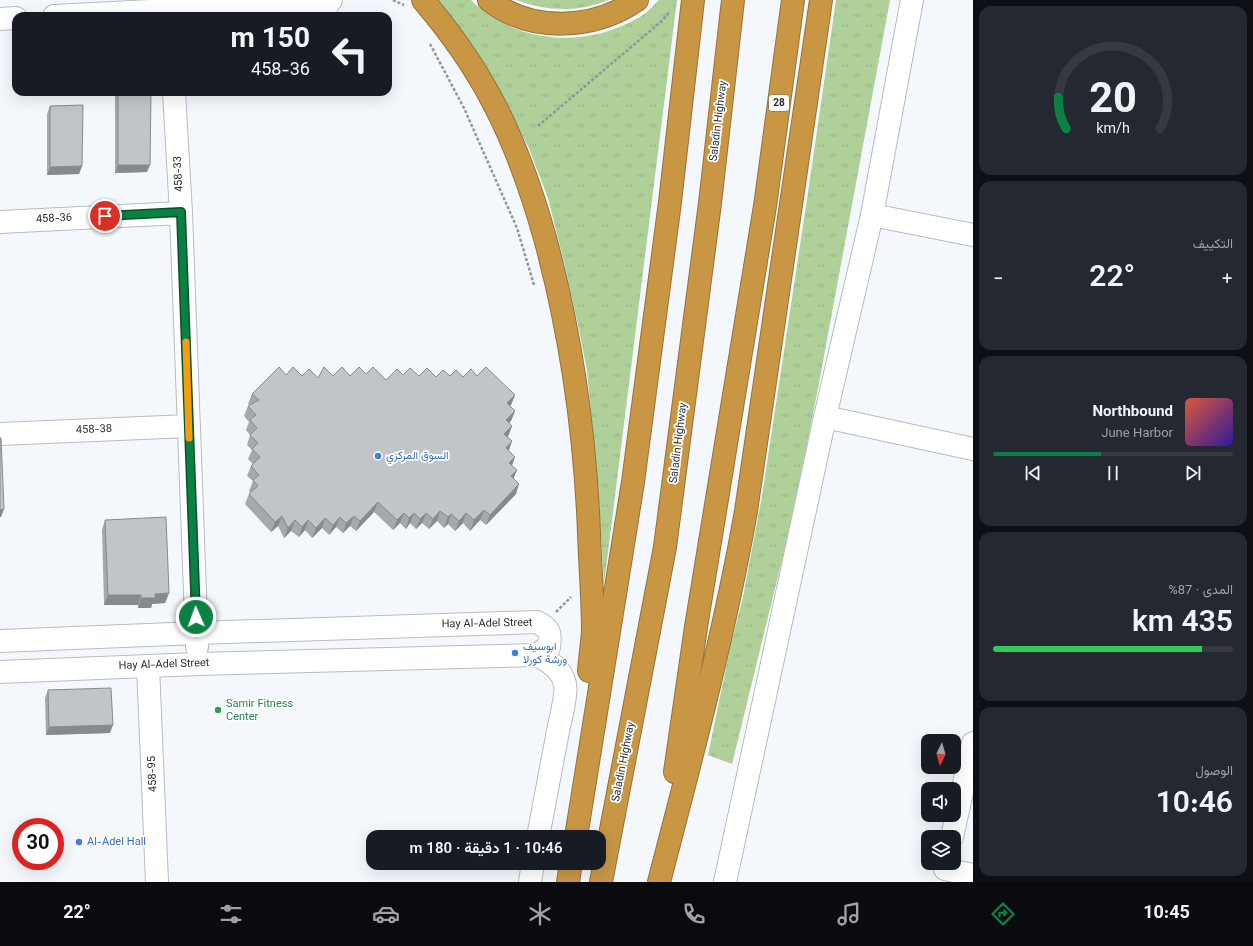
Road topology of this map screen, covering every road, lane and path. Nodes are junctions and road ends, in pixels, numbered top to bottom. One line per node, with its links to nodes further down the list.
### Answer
1 (331, 0): 11 (street)
2 (393, 0): 10 (path)
3 (489, 0): 4 (highway)
4 (637, 0)
5 (693, 0): 37 (highway)
6 (733, 0): 48 (highway, Saladin Highway)
7 (793, 0): 49 (highway, 28)
8 (822, 0): 49 (highway)
9 (912, 0): 20 (street)
10 (416, 5): 37 (highway)
11 (179, 9): 12 (street)
12 (125, 12)
13 (12, 18): 14 (street)
14 (0, 19)
15 (663, 20): 18 (path)
16 (428, 39): 23 (path)
17 (174, 96): 19 (street, 458-33)
18 (538, 126)
19 (181, 212): 21 (street, 458-36); 25 (street, 458-33)
20 (872, 215): 22 (street); 24 (street)
21 (0, 222)
22 (973, 235)
23 (535, 287)
24 (826, 417): 27 (street); 50 (street)
25 (189, 426): 26 (street, 458-38); 30 (street, 458-33)
26 (0, 434)
27 (973, 450)
28 (574, 592): 29 (path)
29 (537, 622): 30 (street, Hay Al-Adel Street); 32 (street, Hay Al-Adel Street)
30 (197, 633): 31 (street, Hay Al-Adel Street); 33 (street, 458-33)
31 (0, 641)
32 (536, 655): 33 (street, Hay Al-Adel Street); 38 (street)
33 (198, 664): 34 (street, Hay Al-Adel Street)
34 (148, 666): 35 (street, Hay Al-Adel Street); 45 (street, 458-95)
35 (0, 672)
36 (973, 743): 40 (street)
37 (583, 793): 39 (highway)
38 (539, 830)
39 (577, 830)
40 (954, 830)
41 (532, 870): 46 (street)
42 (570, 870): 47 (highway)
43 (944, 871): 44 (street)
44 (973, 875)
45 (157, 882)
46 (530, 882)
47 (568, 882)
48 (601, 882)
49 (659, 882)
50 (725, 882)

